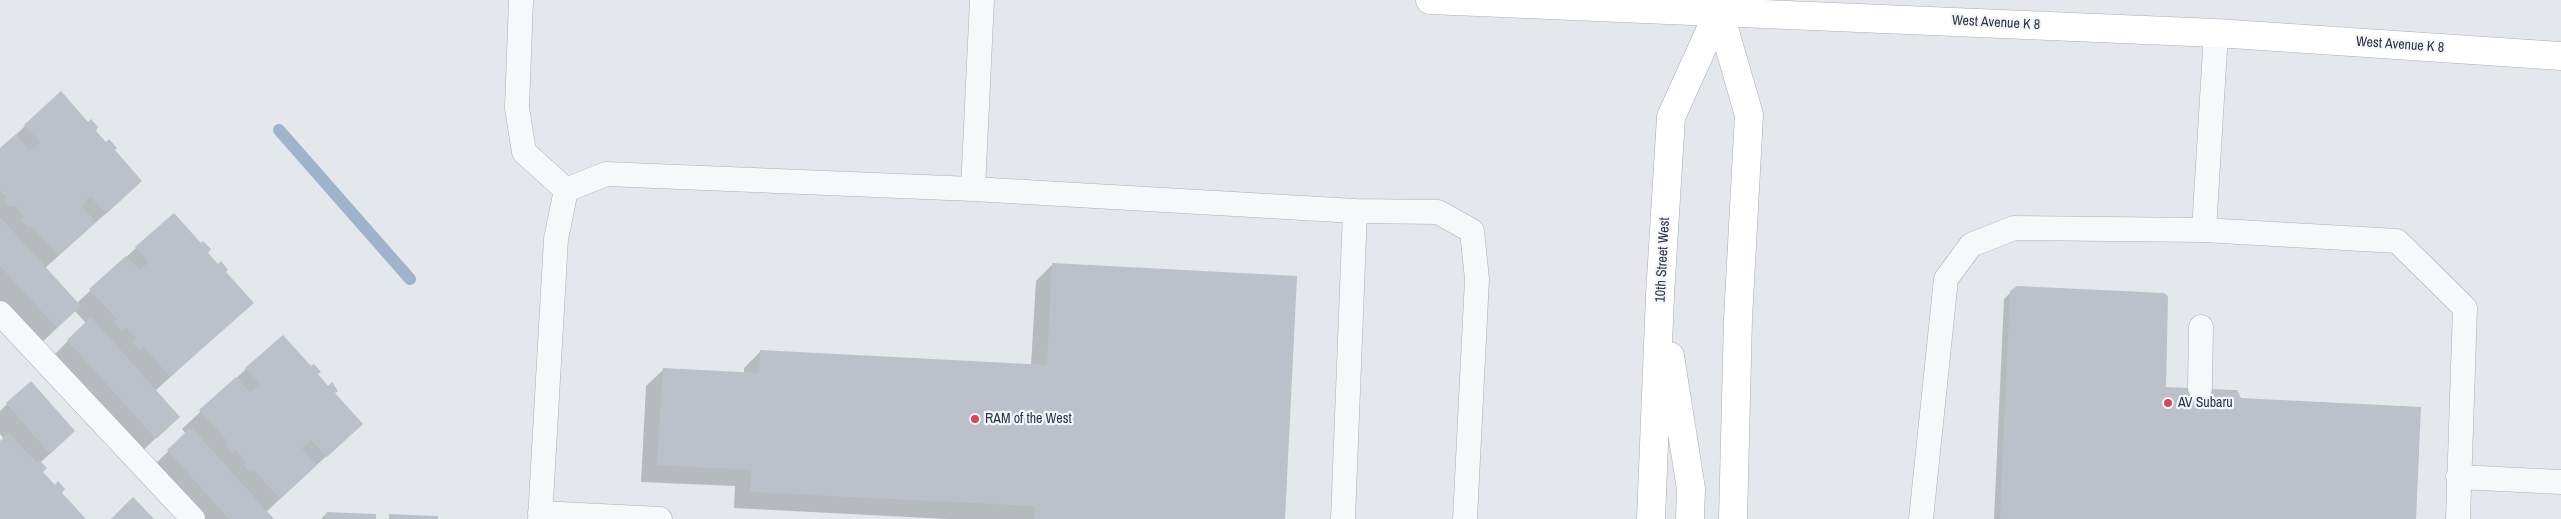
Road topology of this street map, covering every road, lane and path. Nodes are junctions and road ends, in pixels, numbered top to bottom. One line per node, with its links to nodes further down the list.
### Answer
1 (521, 0): 8 (lane)
2 (982, 0): 7 (lane)
3 (1430, 0): 4 (main road, West Avenue K 8)
4 (1720, 5): 5 (main road, West Avenue K 8); 11 (main road, 10th Street West); 24 (main road)
5 (2216, 33): 6 (main road, West Avenue K 8); 10 (lane)
6 (2561, 56)
7 (973, 189): 8 (lane); 9 (lane)
8 (566, 190): 17 (lane)
9 (1355, 211): 20 (lane); 21 (lane)
10 (2204, 230): 15 (lane); 25 (lane)
11 (1660, 295): 22 (main road, 10th Street West); 23 (main road)
12 (2, 319): 18 (lane)
13 (2202, 327): 14 (lane)
14 (2200, 388)
15 (2458, 477): 16 (lane); 26 (lane)
16 (2561, 482)
17 (540, 516): 19 (lane)
18 (193, 519)
19 (660, 519)
20 (1343, 519)
21 (1465, 519)
22 (1651, 519)
23 (1690, 519)
24 (1733, 519)
25 (1921, 519)
26 (2458, 519)

